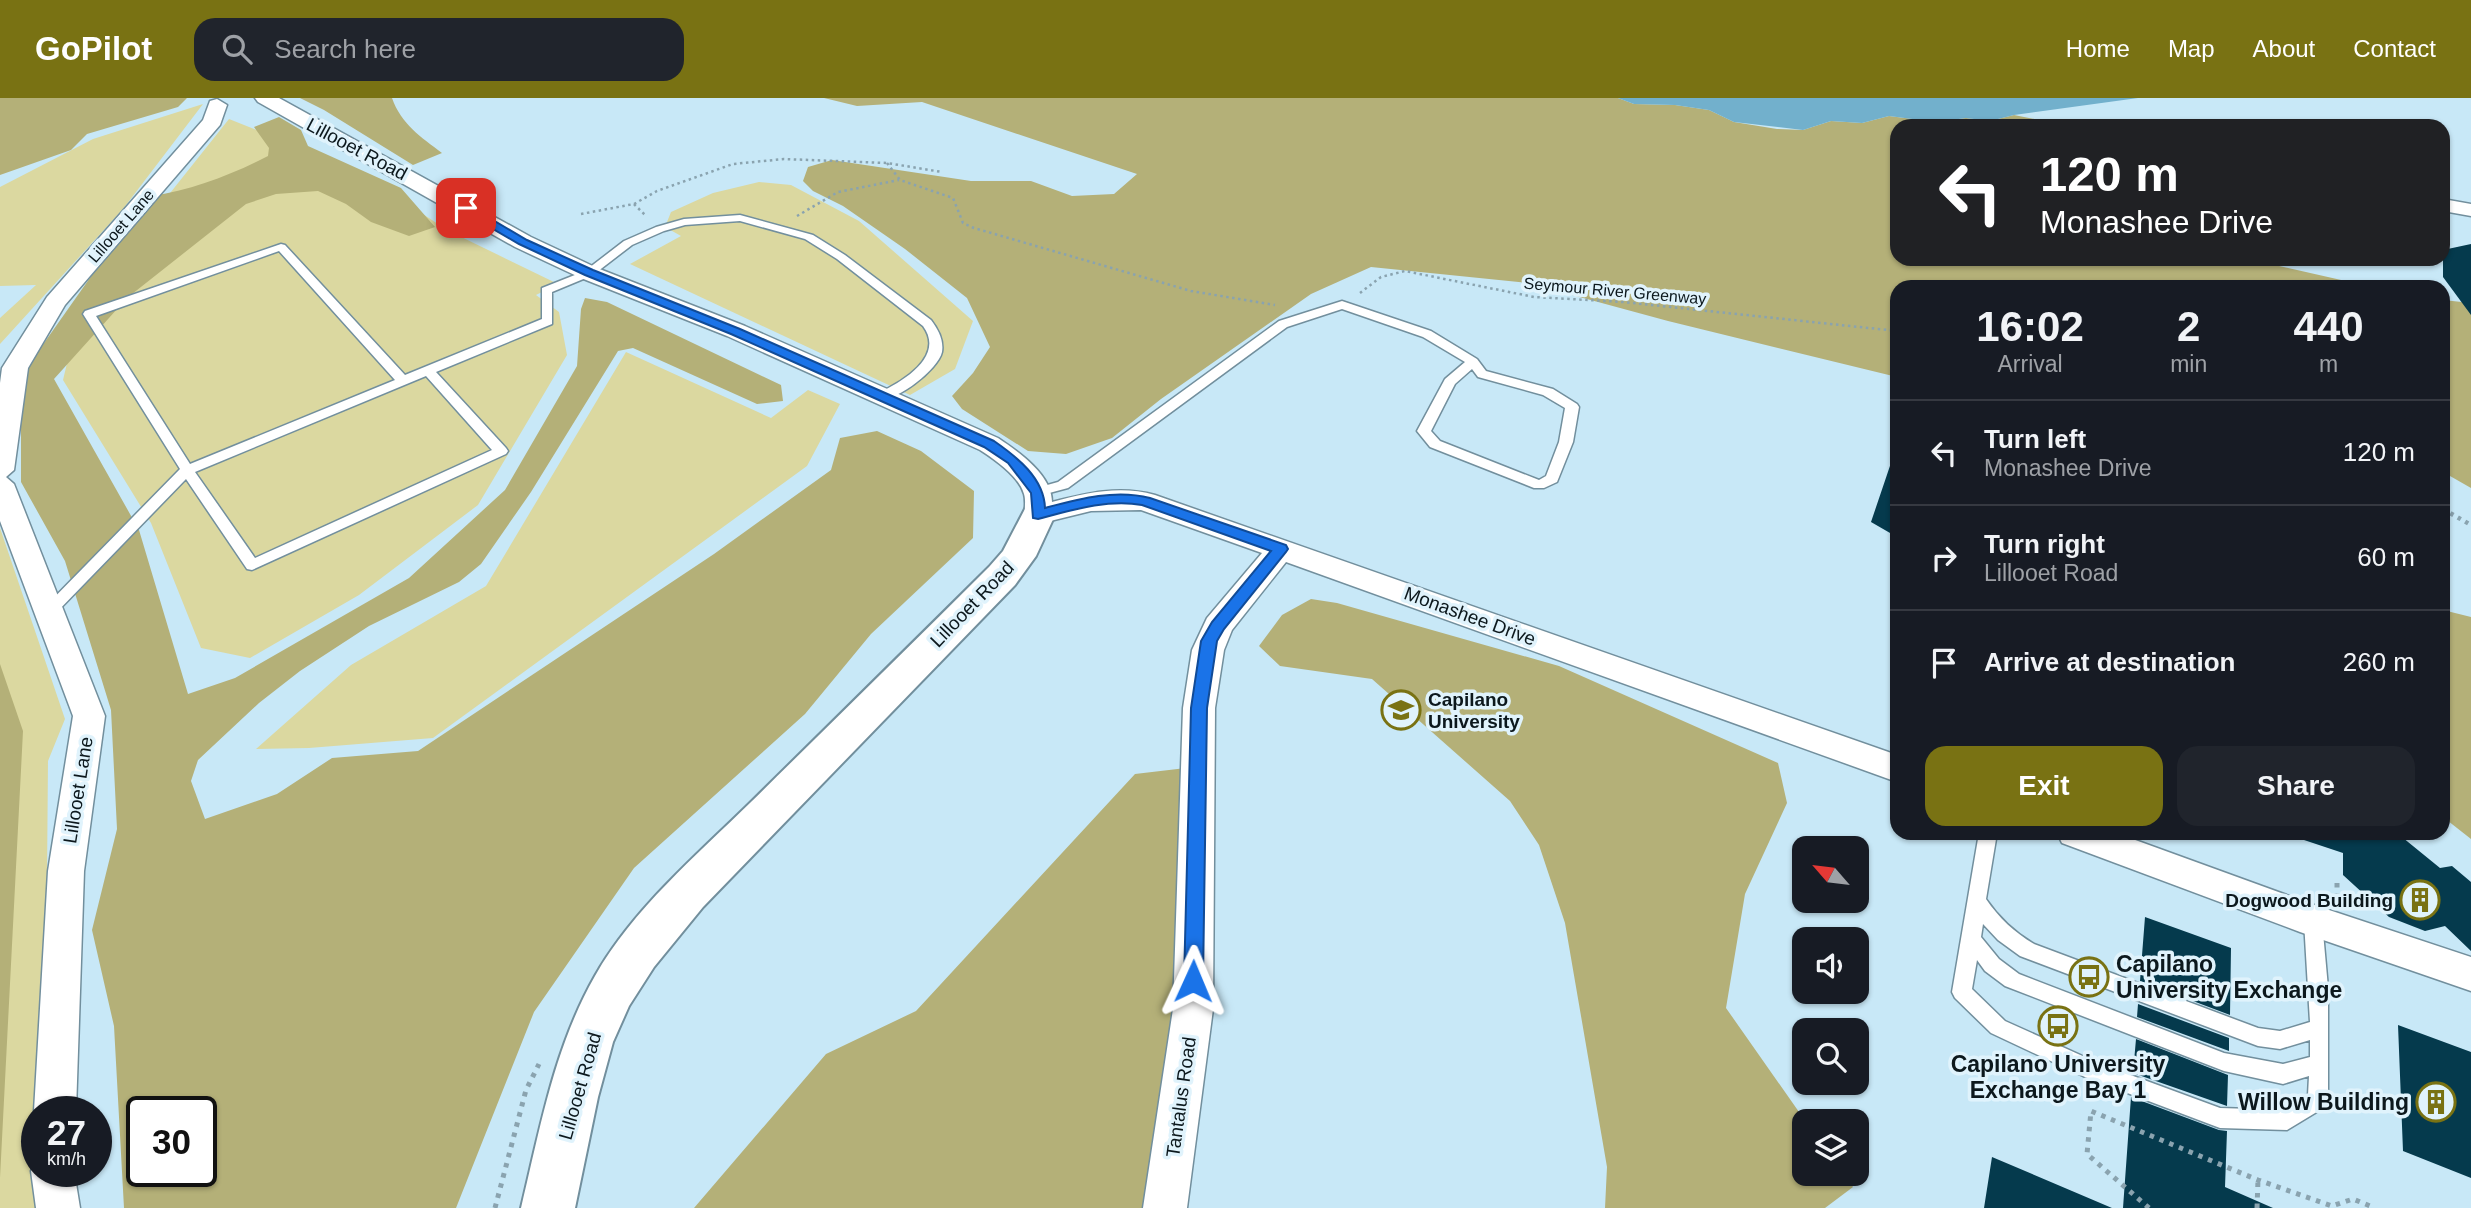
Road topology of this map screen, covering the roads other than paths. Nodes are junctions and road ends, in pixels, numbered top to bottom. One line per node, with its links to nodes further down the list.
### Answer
1 (265, 98): 5 (street, Lillooet Road)
2 (217, 105): 11 (street, Lillooet Lane)
3 (2450, 206): 4 (street)
4 (2471, 210)
5 (589, 273): 7 (lane); 9 (street, Lillooet Road); 9 (lane)
6 (1473, 362): 6 (lane); 13 (lane)
7 (428, 371): 8 (lane); 10 (lane)
8 (403, 381): 10 (lane); 10 (lane)
9 (881, 397): 13 (street, Lillooet Road)
10 (187, 470): 15 (lane)
11 (0, 471)
12 (0, 484): 15 (street, Lillooet Lane)
13 (1038, 503): 14 (street, Monashee Drive); 28 (street, Lillooet Road)
14 (1281, 549): 16 (street, Monashee Drive); 29 (street, Tantalus Road)
15 (49, 611): 25 (street, Lillooet Lane)
16 (1890, 766)
17 (1987, 840): 19 (lane)
18 (2095, 840): 20 (street)
19 (1977, 900): 21 (lane); 23 (lane)
20 (2313, 921): 22 (street); 23 (lane)
21 (1971, 939): 24 (lane); 24 (lane)
22 (2471, 974)
23 (2318, 1029): 24 (lane)
24 (2320, 1064)
25 (56, 1096)
26 (55, 1187): 27 (street)
27 (58, 1208)
28 (548, 1208)
29 (1165, 1208)

